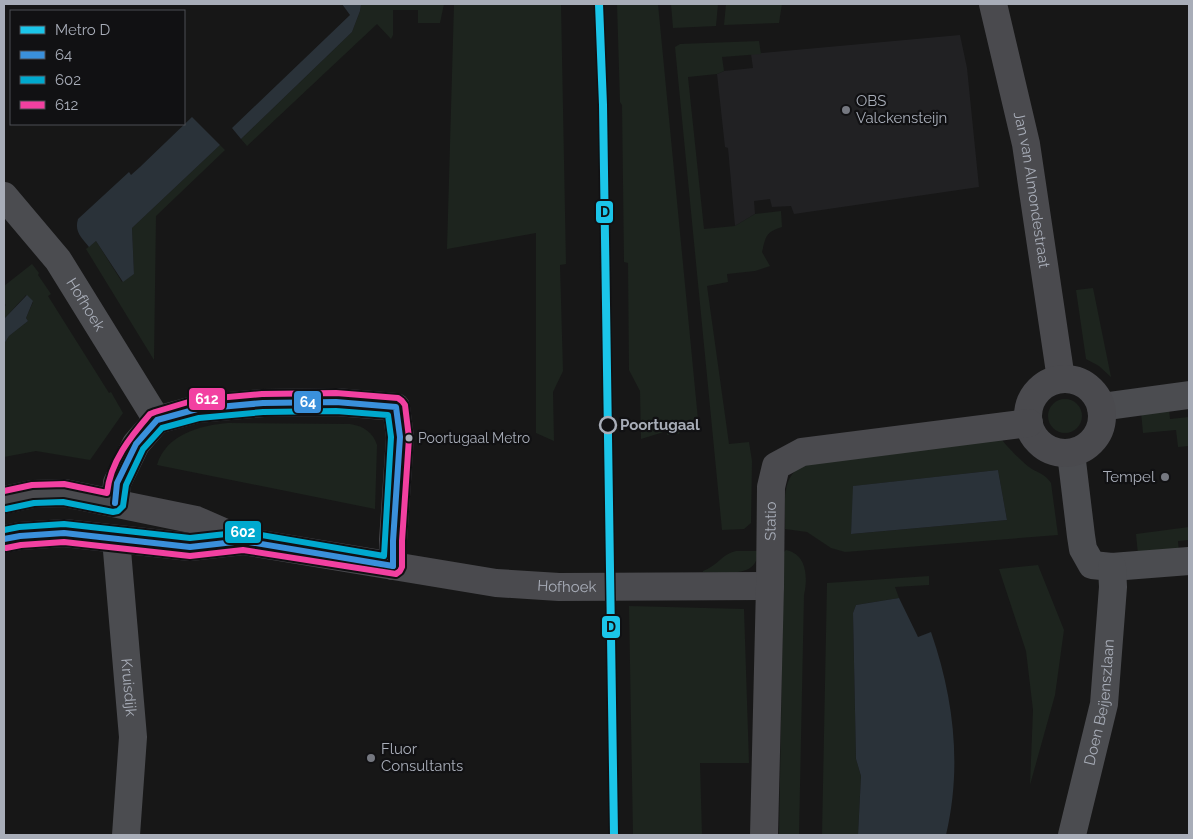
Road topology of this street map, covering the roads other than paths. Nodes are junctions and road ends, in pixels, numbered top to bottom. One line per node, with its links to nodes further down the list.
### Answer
1 (993, 4): 3 (street, Jan van Almondestraat)
2 (4, 196): 6 (street, Hofhoek)
3 (1061, 379): 5 (street); 7 (street)
4 (1189, 395): 5 (street)
5 (1101, 407): 8 (street)
6 (157, 420): 10 (street); 15 (street)
7 (1029, 423): 8 (street); 17 (street, Statio)
8 (1071, 453): 16 (street)
9 (4, 500): 10 (street, Hofhoek)
10 (115, 503): 12 (street); 13 (street, Hofhoek)
11 (4, 539): 12 (street, Hofhoek)
12 (116, 539): 13 (street, Hofhoek); 18 (street, Kruisdijk)
13 (243, 541): 15 (street, Hofhoek)
14 (1189, 561): 16 (street)
15 (393, 566): 17 (street, Hofhoek)
16 (1112, 567): 20 (street, Doen Beijenszlaan)
17 (770, 586): 19 (street, Statio)
18 (126, 835)
19 (764, 835)
20 (1072, 835)

